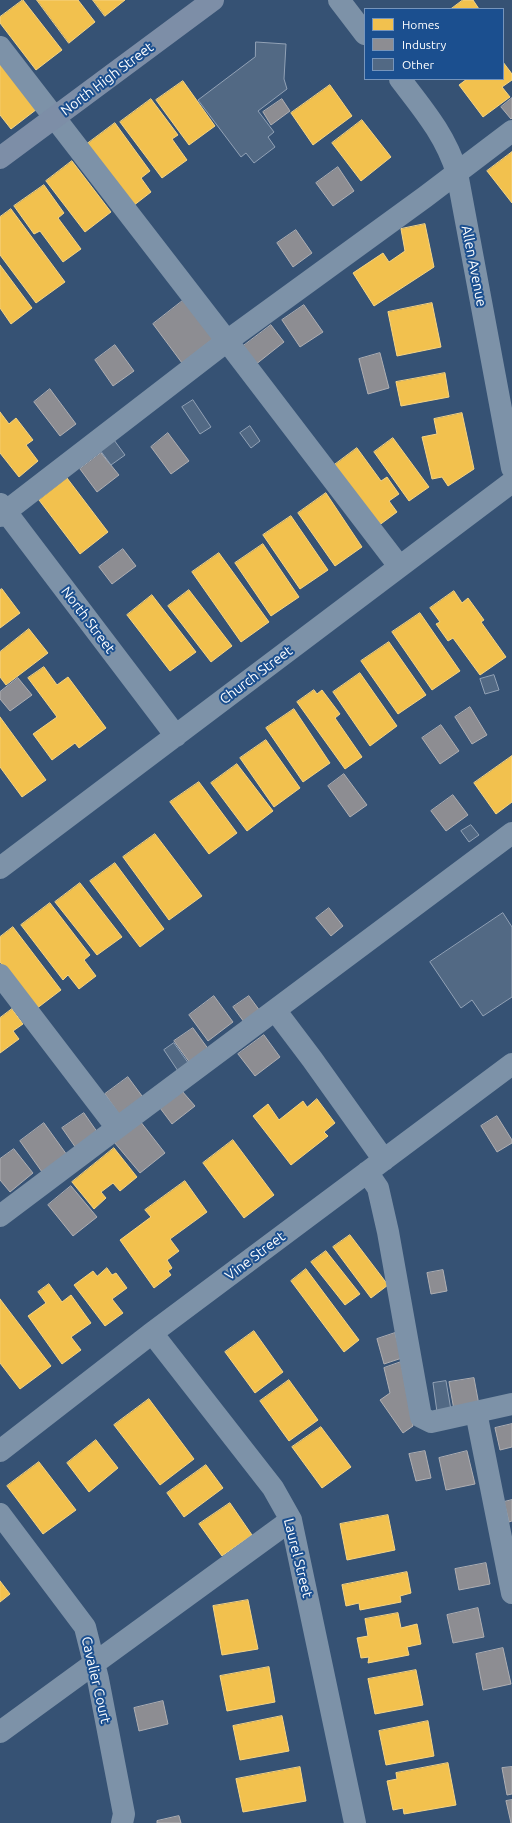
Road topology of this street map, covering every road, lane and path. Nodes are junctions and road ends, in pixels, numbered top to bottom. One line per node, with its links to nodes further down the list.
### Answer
1 (213, 0): 6 (main road, North High Street)
2 (339, 0): 3 (street)
3 (364, 33)
4 (0, 47): 6 (street)
5 (401, 80): 9 (street, Allen Avenue)
6 (56, 117): 8 (main road, North High Street); 10 (street)
7 (512, 131): 9 (street)
8 (0, 158)
9 (456, 173): 10 (street); 11 (street, Allen Avenue)
10 (227, 341): 13 (street); 14 (street)
11 (512, 468)
12 (512, 482): 14 (street, Church Street)
13 (2, 511): 15 (street, North Street)
14 (398, 566): 15 (street, Church Street)
15 (176, 736): 17 (street, Church Street)
16 (512, 833): 19 (street)
17 (0, 868)
18 (0, 975): 21 (street)
19 (275, 1010): 21 (street); 22 (street)
20 (512, 1064): 22 (street, Vine Street)
21 (117, 1128): 23 (street)
22 (375, 1166): 24 (street, Vine Street); 26 (street)
23 (0, 1216)
24 (152, 1333): 27 (street, Vine Street); 29 (street, Laurel Street)
25 (512, 1404): 26 (street)
26 (476, 1412): 30 (street)
27 (0, 1451)
28 (0, 1514): 31 (street, Cavalier Court)
29 (291, 1520): 31 (street); 34 (street, Laurel Street)
30 (512, 1593)
31 (94, 1663): 32 (street); 33 (street, Cavalier Court)
32 (0, 1732)
33 (122, 1823)
34 (355, 1823)

